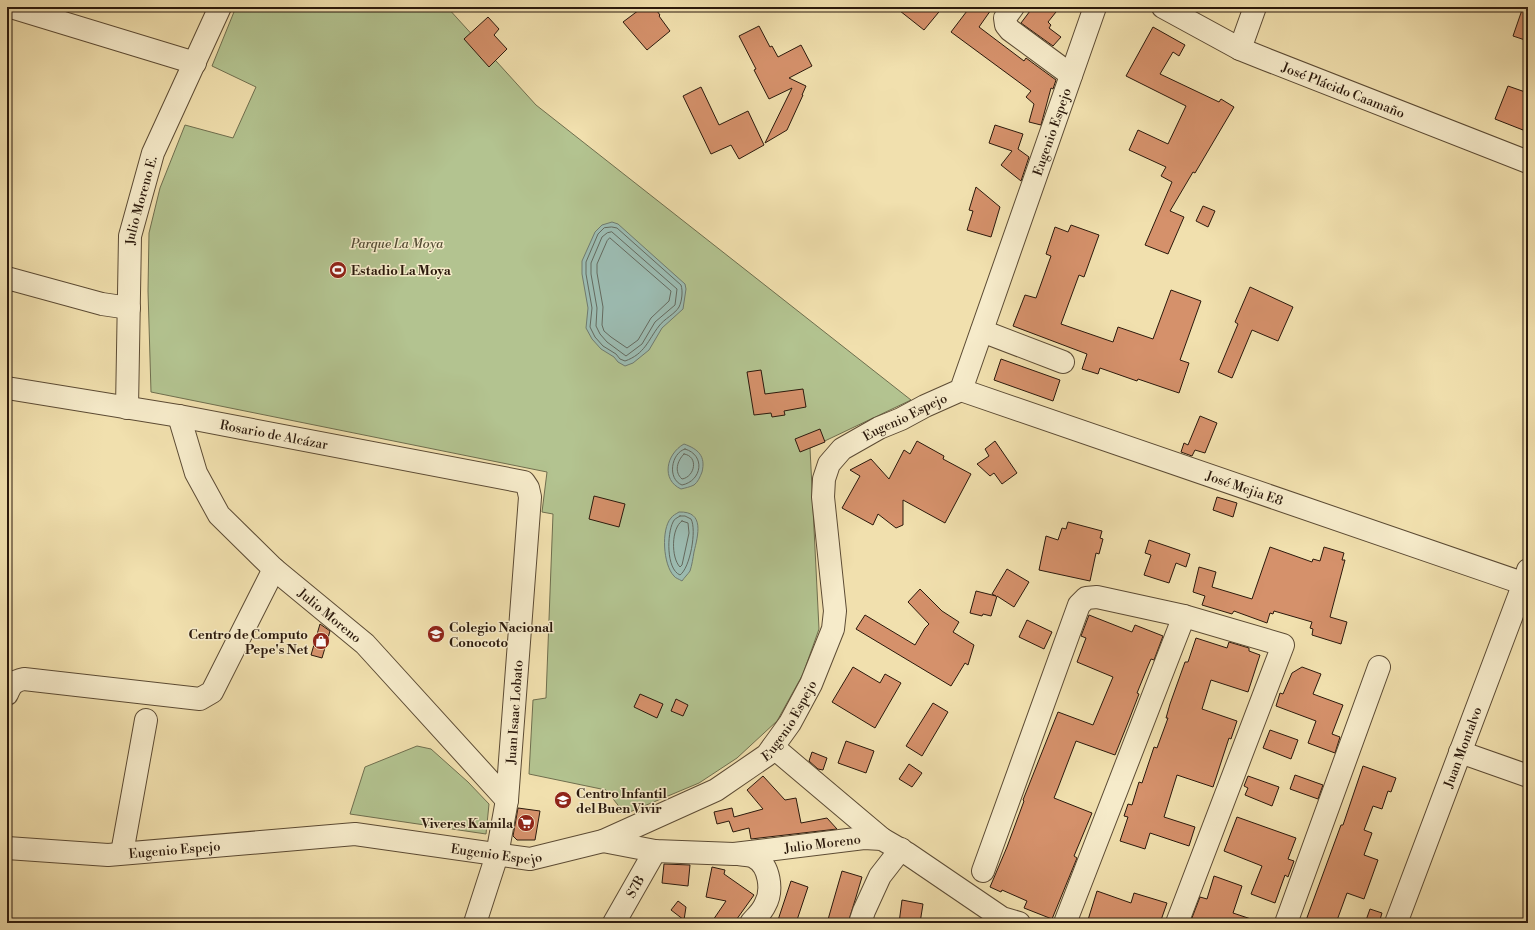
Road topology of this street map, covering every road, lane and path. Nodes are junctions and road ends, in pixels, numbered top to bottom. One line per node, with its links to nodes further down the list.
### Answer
1 (11, 7): 8 (street)
2 (220, 7): 8 (street, Julio Moreno E.)
3 (1013, 7): 9 (street)
4 (1095, 7): 9 (street, Eugenio Espejo)
5 (1163, 7): 7 (street, José Plácido Caamaño)
6 (1255, 7): 7 (street)
7 (1240, 49): 10 (street, José Plácido Caamaño)
8 (195, 63): 12 (street, Julio Moreno E.)
9 (1071, 75): 13 (street, Eugenio Espejo)
10 (1528, 162)
11 (7, 278): 12 (street)
12 (129, 308): 17 (street, Julio Moreno E.)
13 (982, 331): 14 (street); 16 (street, Eugenio Espejo)
14 (1063, 362)
15 (7, 388): 17 (street, Rosario de Alcázar)
16 (961, 390): 21 (street, José Mejia E8); 26 (street, Eugenio Espejo)
17 (127, 408): 18 (street, Rosario de Alcázar)
18 (179, 416): 19 (street, Rosario de Alcázar); 20 (street, Julio Moreno)
19 (530, 497): 29 (street, Juan Isaac Lobato)
20 (274, 569): 24 (street); 29 (street, Julio Moreno)
21 (1527, 579): 27 (street, Juan Montalvo)
22 (1184, 616): 38 (street); 44 (street); 45 (street)
23 (1379, 667): 46 (street)
24 (7, 694)
25 (146, 720): 35 (street)
26 (773, 747): 30 (street); 31 (street, Eugenio Espejo)
27 (1460, 752): 28 (street); 47 (street, Juan Montalvo)
28 (1528, 776)
29 (507, 800): 37 (street, Juan Isaac Lobato)
30 (882, 839): 33 (street, Julio Moreno); 36 (street, Julio Moreno)
31 (603, 841): 34 (street, Julio Moreno); 37 (street, Eugenio Espejo)
32 (7, 848): 35 (street, Eugenio Espejo)
33 (901, 849): 42 (street); 43 (street, Julio Moreno)
34 (655, 851): 36 (street, Julio Moreno); 40 (street, S7B)
35 (122, 854): 37 (street, Eugenio Espejo)
36 (734, 854): 41 (street)
37 (497, 855): 39 (street, Juan Isaac Lobato)
38 (982, 871)
39 (474, 923)
40 (614, 923)
41 (751, 923)
42 (860, 923)
43 (1019, 923)
44 (1065, 923)
45 (1177, 923)
46 (1286, 923)
47 (1396, 923)

